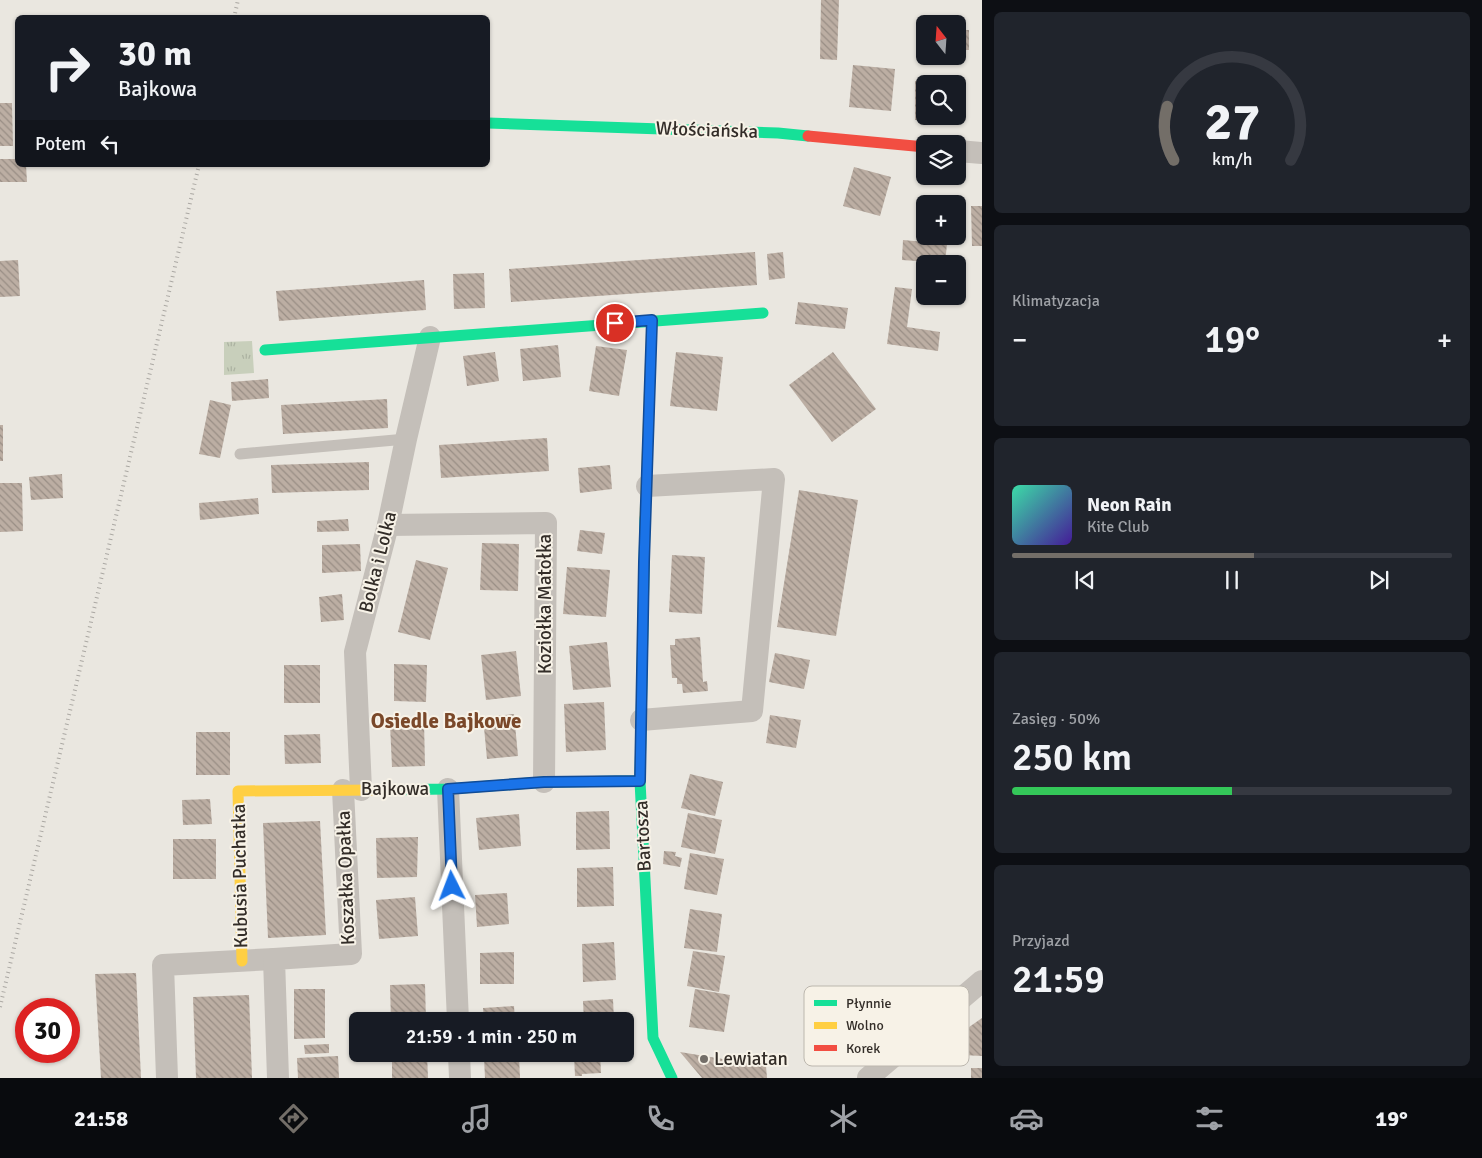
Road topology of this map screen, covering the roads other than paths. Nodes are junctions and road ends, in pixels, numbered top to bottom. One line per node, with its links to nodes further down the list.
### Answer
1 (490, 123): 2 (street, Włościańska)
2 (916, 146)
3 (966, 152): 4 (street)
4 (982, 153)
5 (764, 313): 6 (street)
6 (652, 320): 7 (street); 11 (street, Bartosza)
7 (430, 338): 8 (street); 9 (street, Bolka i Lolka)
8 (266, 350)
9 (406, 439): 10 (lane); 12 (street, Bolka i Lolka)
10 (240, 454)
11 (647, 486): 13 (street, Bartosza); 13 (street)
12 (388, 525): 15 (street, Koziołka Matołka); 17 (street, Bolka i Lolka)
13 (641, 720): 14 (street, Bartosza)
14 (640, 781): 15 (street, Bajkowa); 29 (street, Bartosza)
15 (544, 782): 16 (street, Bajkowa)
16 (448, 789): 17 (street, Bajkowa); 23 (street)
17 (352, 790): 18 (street, Bajkowa); 19 (street, Koszałka Opałka)
18 (238, 791): 20 (street, Kubusia Puchatka)
19 (274, 959): 20 (street); 27 (street)
20 (242, 961): 26 (street)
21 (982, 981): 22 (street)
22 (969, 992)
23 (458, 1012)
24 (459, 1062): 28 (street)
25 (882, 1066): 30 (street)
26 (167, 1078)
27 (278, 1078)
28 (460, 1078)
29 (672, 1078)
30 (868, 1078)

